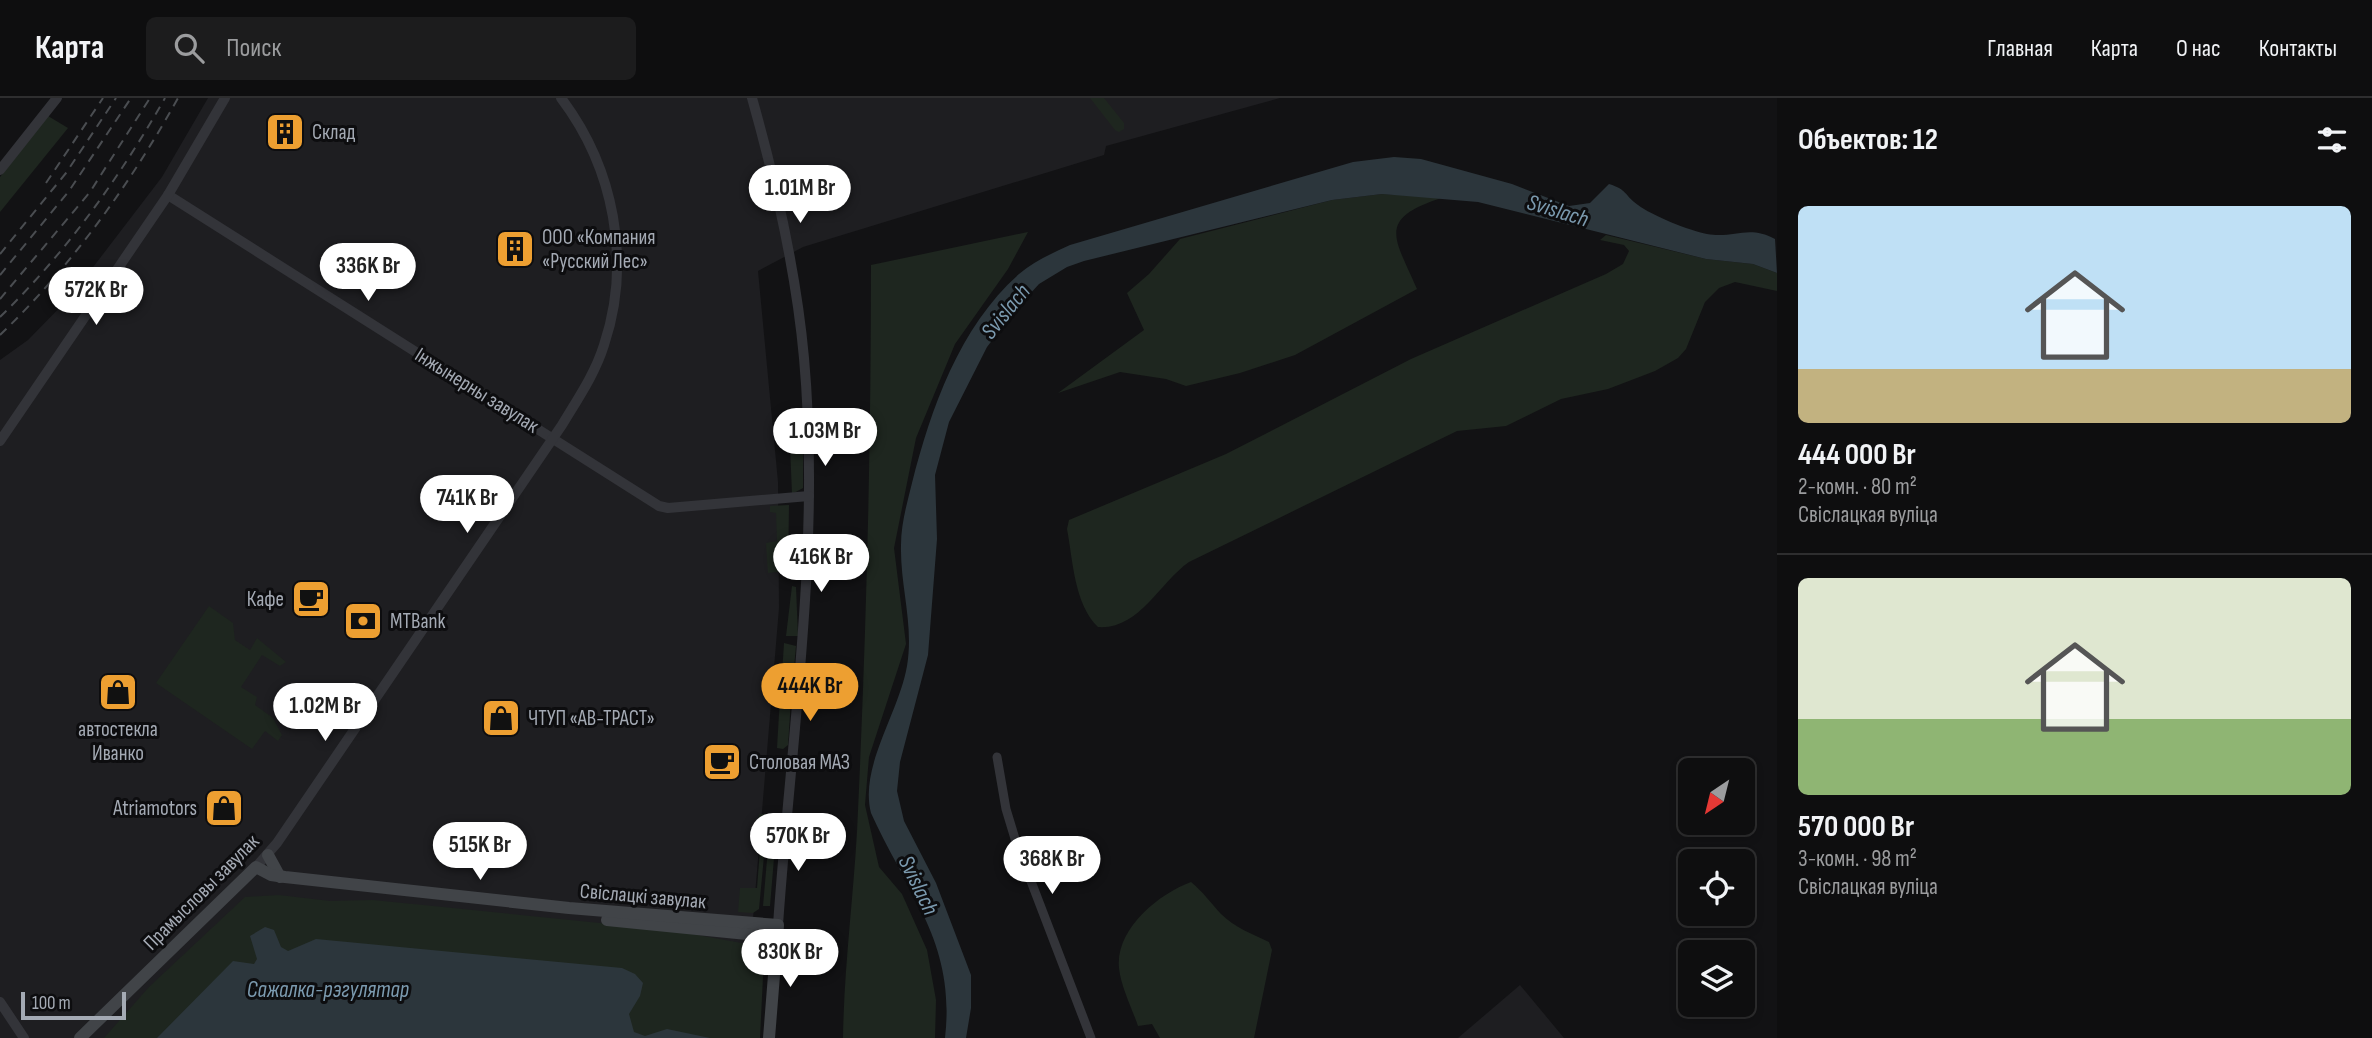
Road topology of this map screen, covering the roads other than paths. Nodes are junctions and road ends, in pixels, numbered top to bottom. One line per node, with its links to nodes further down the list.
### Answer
1 (57, 98): 5 (street)
2 (225, 98): 6 (street)
3 (561, 98): 7 (street, Прамысловы завулак)
4 (752, 98): 9 (street)
5 (0, 170)
6 (168, 195): 7 (street, Інжынерны завулак); 8 (street)
7 (553, 438): 9 (street, Інжынерны завулак); 11 (street, Прамысловы завулак)
8 (0, 441)
9 (809, 496): 14 (street)
10 (997, 757): 19 (street)
11 (268, 855): 12 (street, Прамысловы завулак); 13 (main road)
12 (252, 872): 13 (main road, Свіслацкі завулак); 14 (main road, Свіслацкі завулак); 17 (main road, Прамысловы завулак)
13 (280, 877): 14 (main road, Свіслацкі завулак)
14 (777, 931): 18 (main road)
15 (0, 1002): 16 (street)
16 (24, 1038)
17 (80, 1038)
18 (769, 1038)
19 (1091, 1038)

